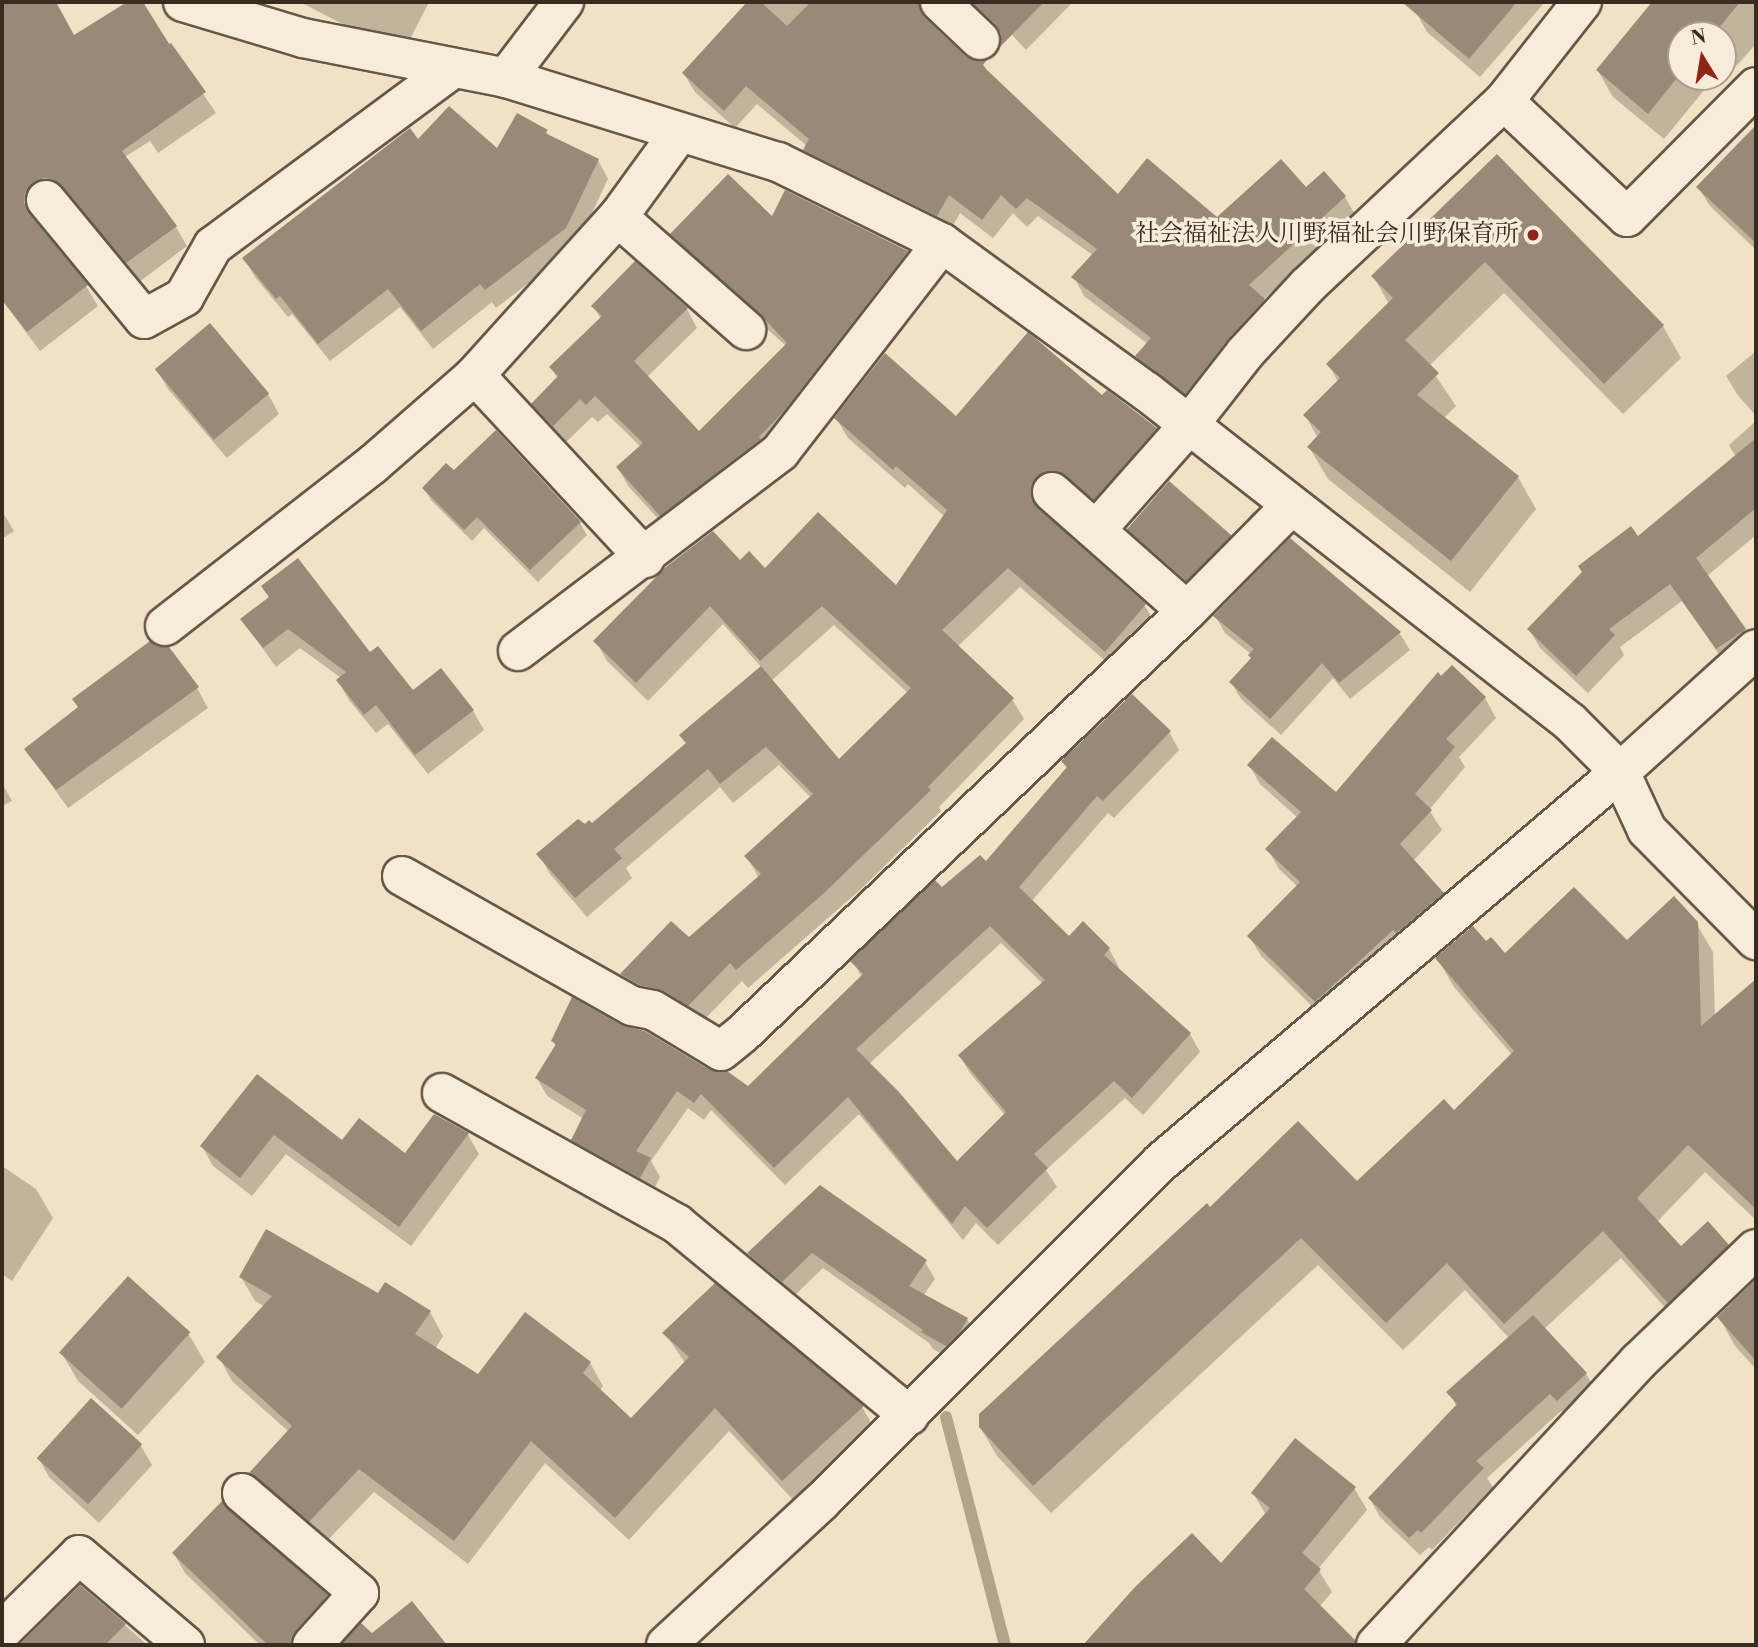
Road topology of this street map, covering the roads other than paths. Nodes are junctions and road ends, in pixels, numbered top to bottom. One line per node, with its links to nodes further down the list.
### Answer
1 (183, 2): 6 (street)
2 (564, 2): 7 (street)
3 (940, 2): 5 (street)
4 (1582, 2): 9 (street)
5 (980, 40)
6 (452, 69): 7 (street); 11 (street)
7 (506, 78): 10 (street)
8 (1756, 87): 9 (street)
9 (1504, 101): 16 (street)
10 (679, 133): 12 (street); 13 (street)
11 (46, 200)
12 (618, 217): 14 (street); 15 (street)
13 (942, 243): 16 (street); 20 (street)
14 (746, 330)
15 (475, 375): 20 (street); 22 (street)
16 (1188, 426): 18 (street); 19 (street)
17 (1052, 492): 19 (street)
18 (1291, 506): 21 (street); 25 (street)
19 (1096, 530): 21 (street)
20 (645, 558): 24 (street)
21 (1187, 611): 26 (street)
22 (165, 626)
23 (1756, 649): 25 (street)
24 (518, 651)
25 (1620, 772): 27 (street); 30 (street)
26 (402, 876)
27 (1756, 940)
28 (442, 1093): 30 (street)
29 (1756, 1249): 36 (street)
30 (909, 1415): 35 (street)
31 (242, 1493): 34 (street)
32 (2, 1631): 33 (street)
33 (185, 1645)
34 (312, 1645)
35 (666, 1645)
36 (1376, 1645)

